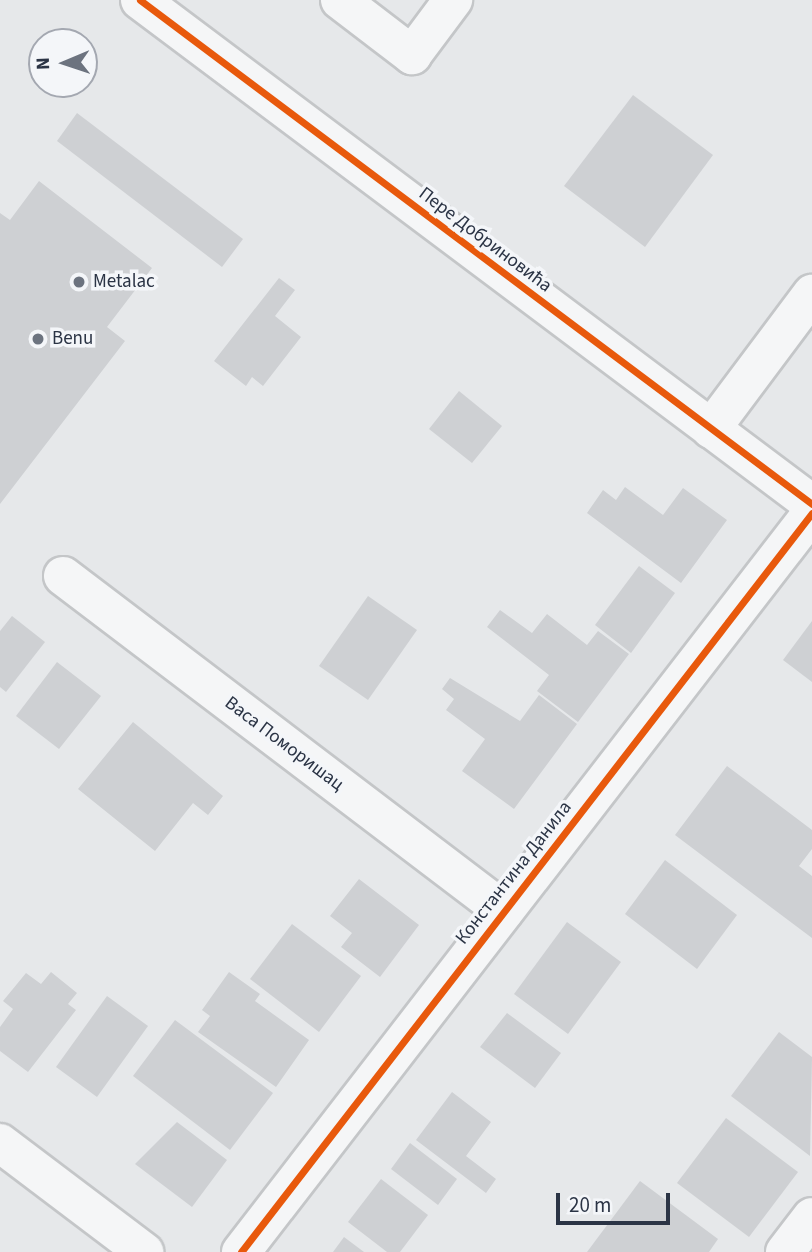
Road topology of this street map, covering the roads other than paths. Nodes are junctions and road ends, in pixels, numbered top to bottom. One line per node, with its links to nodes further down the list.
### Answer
1 (140, 0): 5 (street, Пере Добриновића)
2 (340, 0): 3 (street)
3 (453, 0)
4 (812, 294): 5 (street)
5 (711, 429): 6 (street, Пере Добриновића)
6 (812, 504)
7 (812, 513): 9 (street, Константина Данила)
8 (63, 576): 9 (street, Васа Поморишац)
9 (504, 911): 13 (street, Константина Данила)
10 (0, 1143): 12 (street)
11 (812, 1216): 14 (street)
12 (144, 1252)
13 (241, 1252)
14 (785, 1252)

